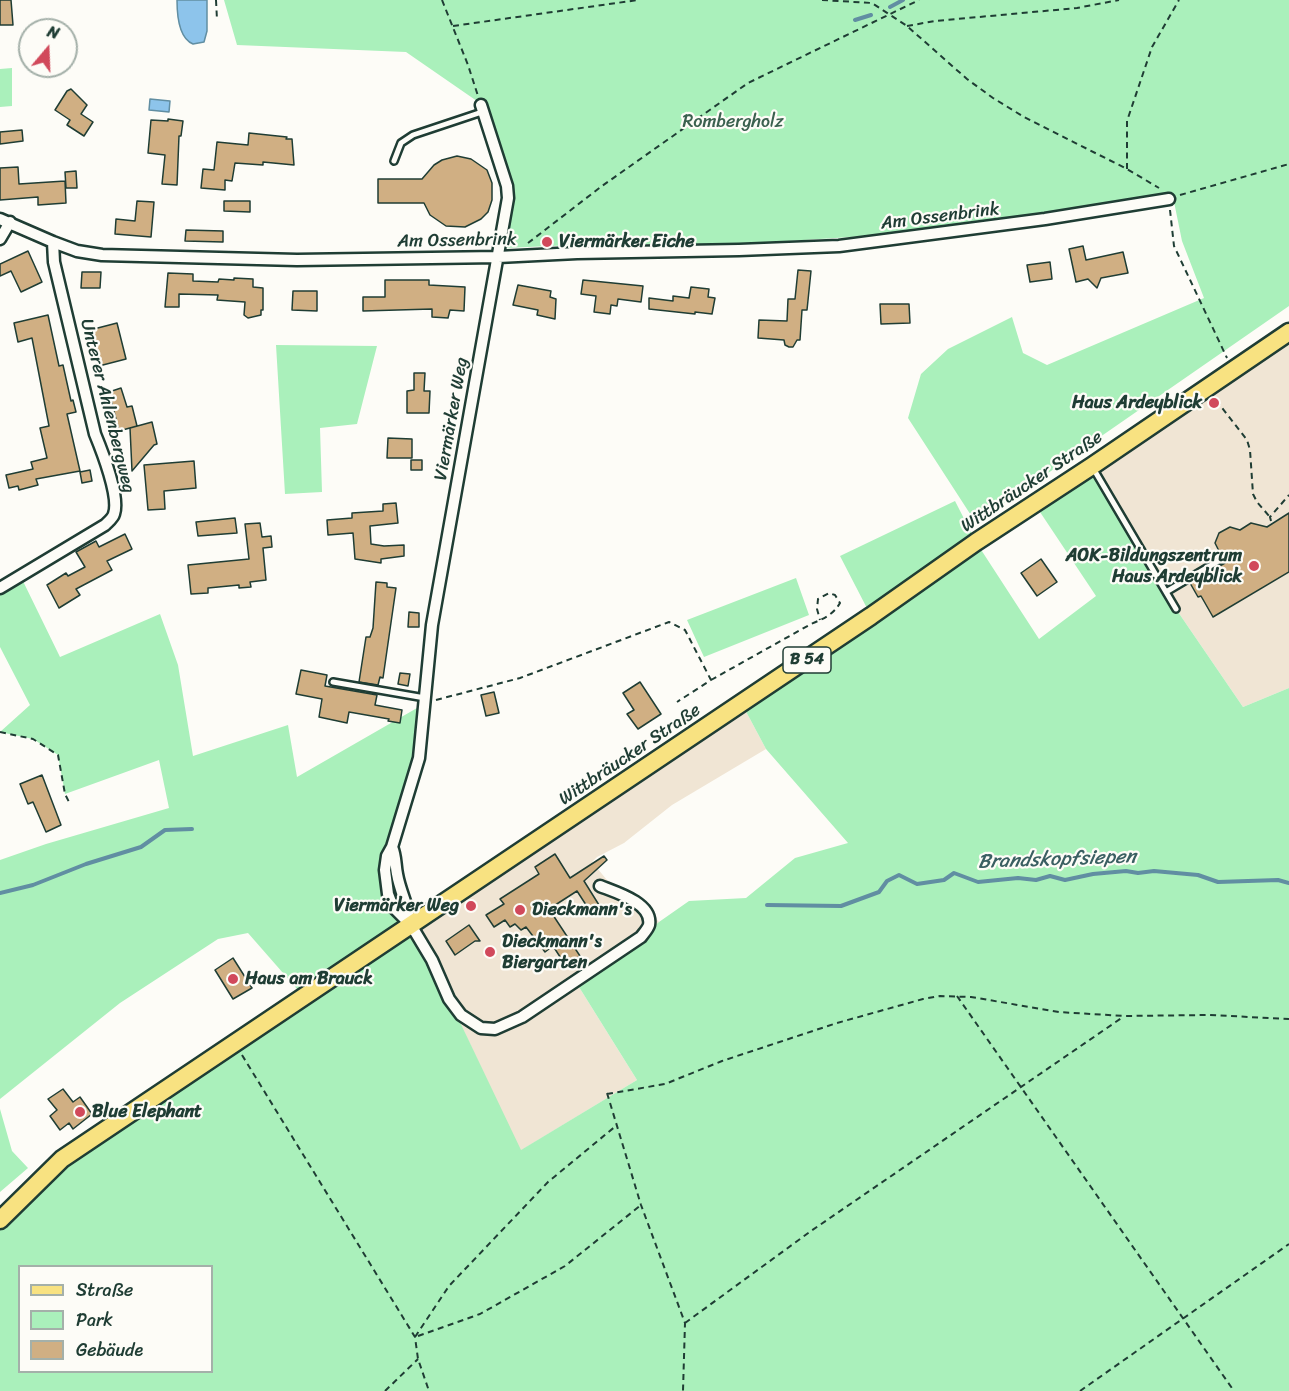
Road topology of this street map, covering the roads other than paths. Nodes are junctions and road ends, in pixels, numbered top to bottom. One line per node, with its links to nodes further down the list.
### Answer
1 (482, 108): 2 (lane); 7 (street, Viermärker Weg)
2 (394, 161)
3 (1169, 199): 7 (street, Am Ossenbrink)
4 (5, 221): 5 (street); 6 (street, Am Ossenbrink)
5 (0, 239)
6 (53, 243): 7 (street, Am Ossenbrink); 11 (street, Unterer Ahlenbergweg)
7 (498, 257): 15 (street, Viermärker Weg)
8 (1289, 332): 9 (main road, Wittbräucker Straße / B 54)
9 (1092, 466): 12 (lane); 17 (main road, Wittbräucker Straße / B 54)
10 (1220, 560): 12 (lane)
11 (0, 588)
12 (1166, 592): 13 (lane)
13 (1176, 609)
14 (333, 682): 15 (lane)
15 (424, 701): 17 (street, Viermärker Weg)
16 (600, 886): 17 (street, Viermärker Weg)
17 (411, 925): 18 (main road, Wittbräucker Straße / B 54)
18 (0, 1220)

